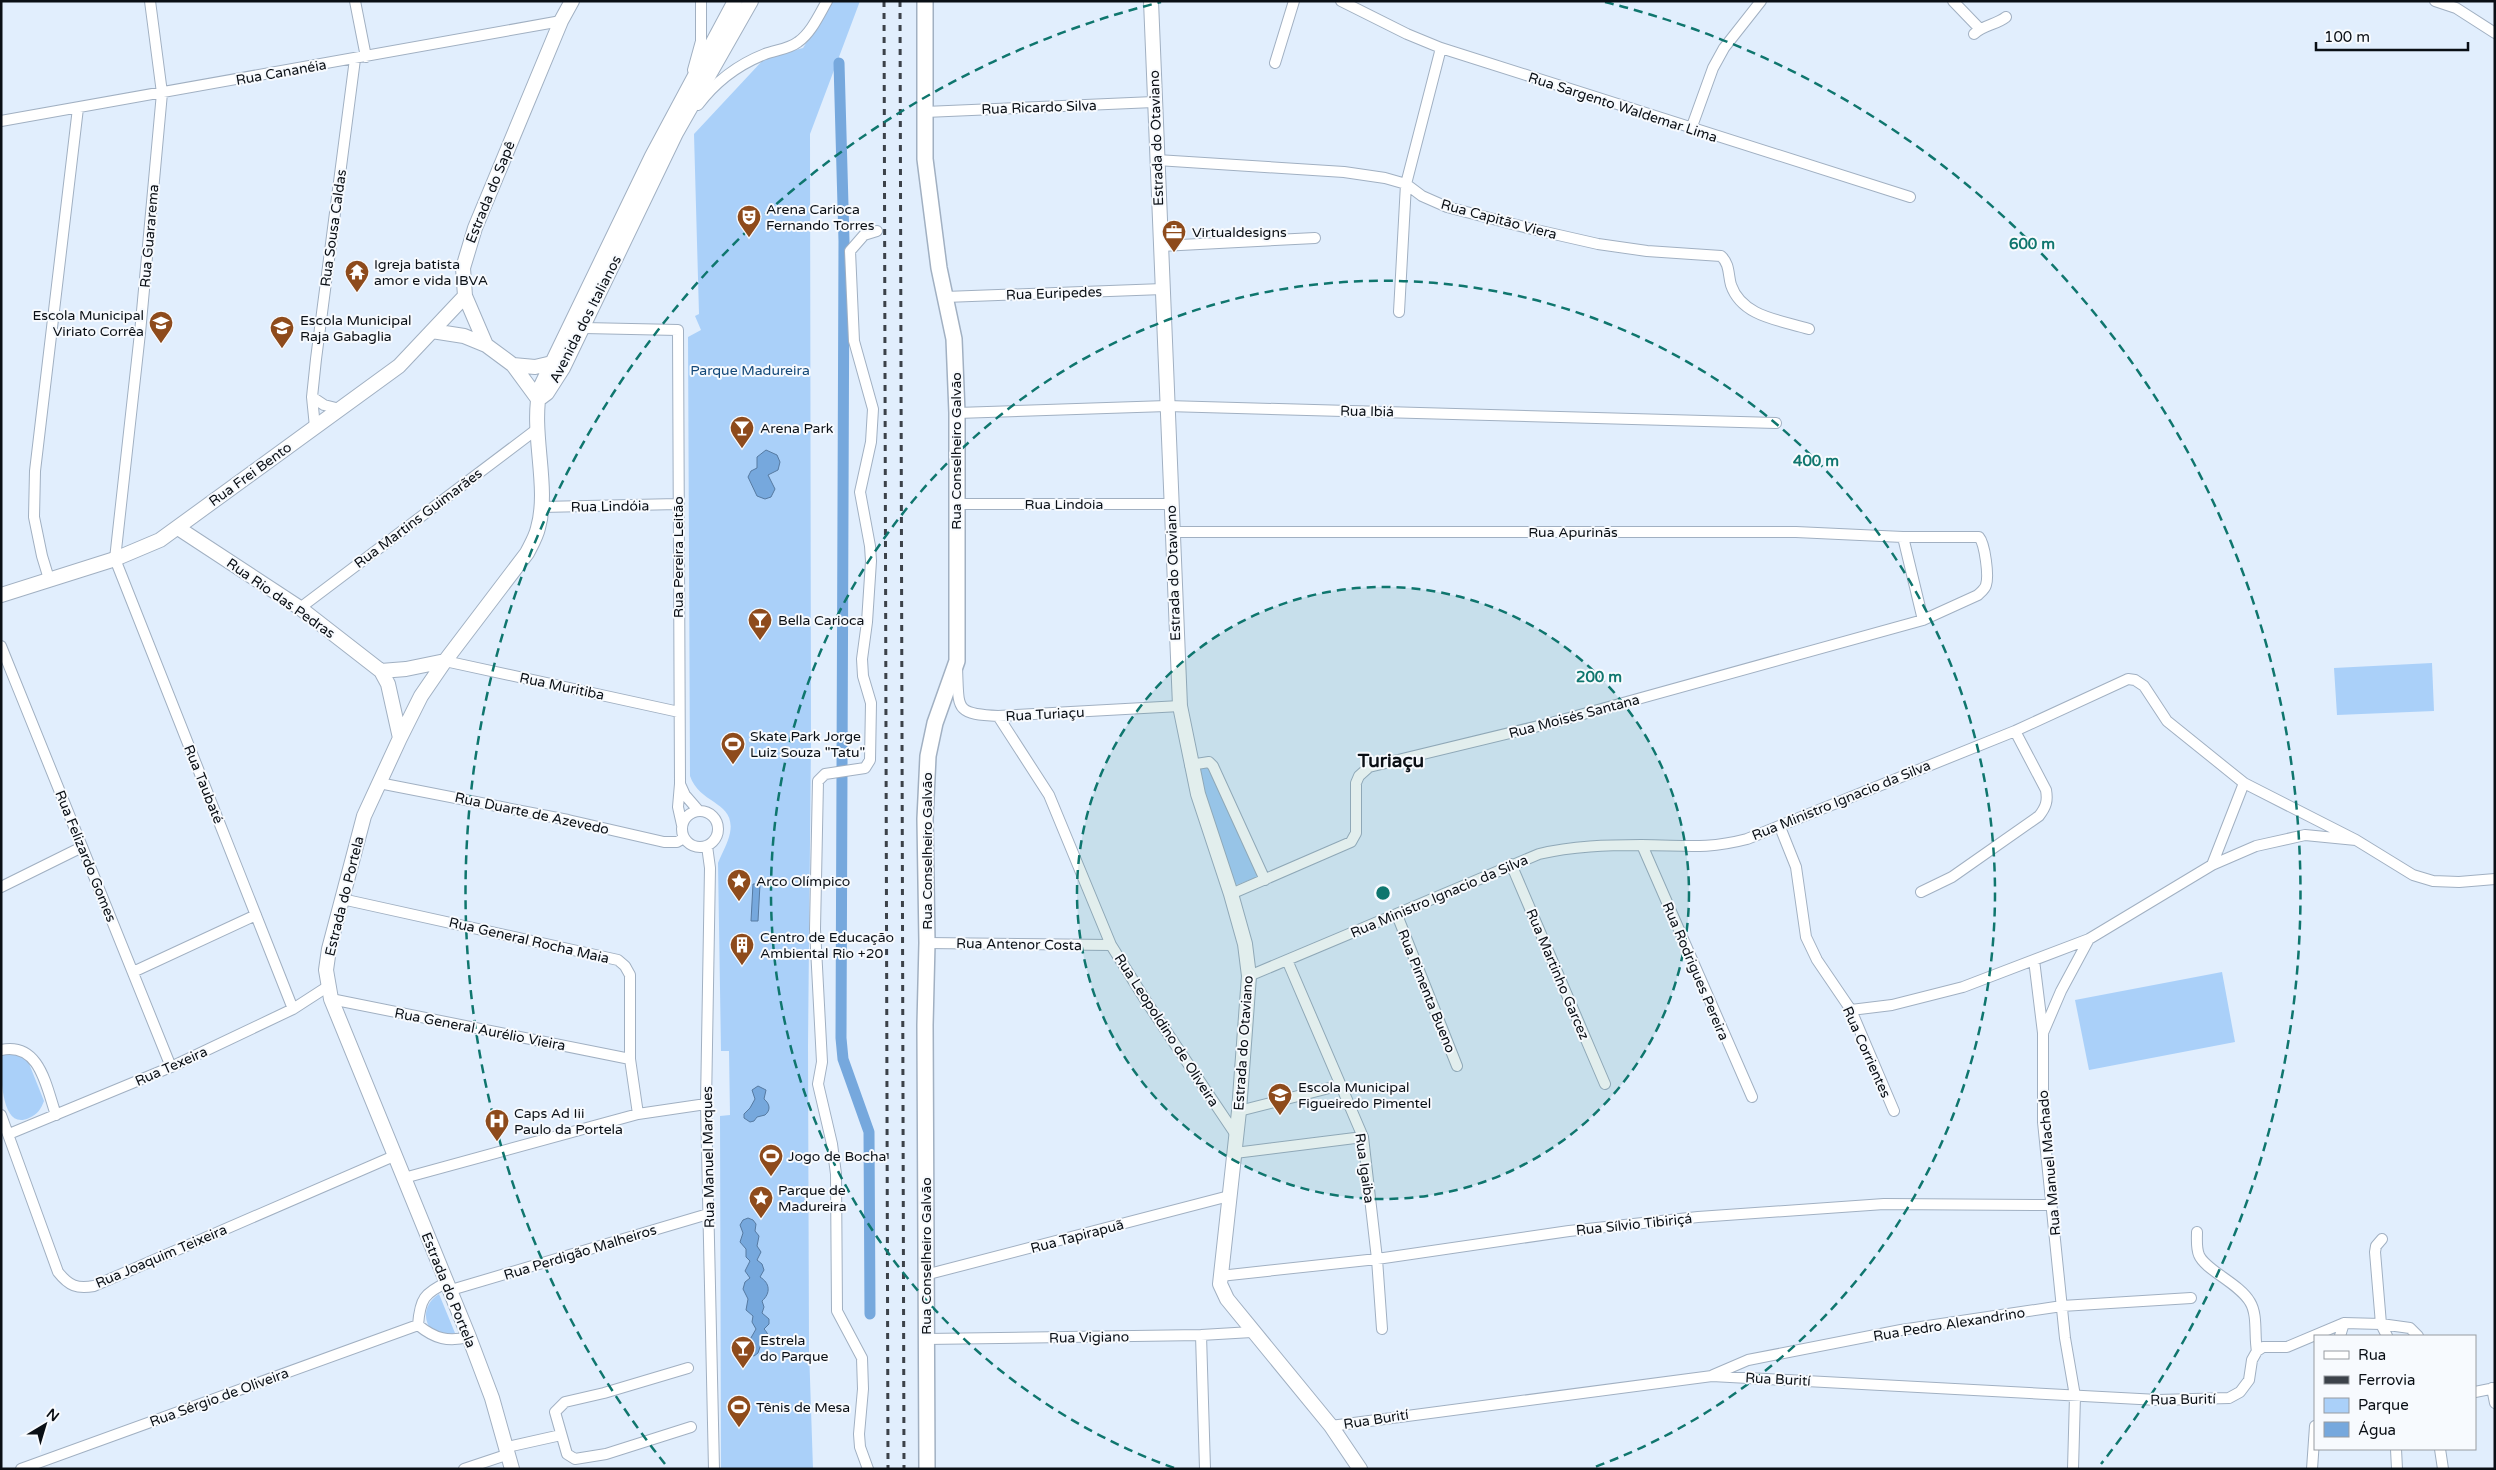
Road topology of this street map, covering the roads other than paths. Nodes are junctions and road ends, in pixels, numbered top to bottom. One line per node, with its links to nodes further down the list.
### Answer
1 (150, 1): 22 (street, Rua Guararema)
2 (355, 1): 18 (street)
3 (572, 1): 15 (street, Estrada do Sapê)
4 (701, 1): 21 (street)
5 (827, 1): 28 (street)
6 (925, 1): 25 (main road, Rua Conselheiro Galvão)
7 (1151, 1): 23 (street, Estrada do Otaviano)
8 (1294, 1): 20 (street)
9 (1342, 1): 17 (street, Rua Sargento Waldemar Lima)
10 (1761, 1): 27 (street)
11 (1953, 1): 14 (street)
12 (2436, 1): 16 (street)
13 (741, 4): 21 (street, Avenida dos Italianos); 28 (street, Avenida dos Italianos)
14 (2006, 17)
15 (561, 21): 18 (street, Rua Cananéia); 36 (street, Estrada do Sapê)
16 (2495, 33)
17 (1440, 48): 27 (street, Rua Sargento Waldemar Lima); 30 (street)
18 (366, 57): 19 (street, Rua Cananéia)
19 (355, 59): 22 (street, Rua Cananéia); 45 (street, Rua Sousa Caldas)
20 (1275, 63)
21 (689, 86): 43 (street, Avenida dos Italianos)
22 (162, 93): 24 (street, Rua Cananéia); 60 (street, Rua Guararema)
23 (1154, 102): 25 (street, Rua Ricardo Silva); 29 (street, Estrada do Otaviano)
24 (78, 108): 26 (street, Rua Cananéia); 61 (street)
25 (924, 112): 37 (main road, Rua Conselheiro Galvão)
26 (1, 121)
27 (1691, 129): 31 (street, Rua Sargento Waldemar Lima)
28 (676, 132): 39 (street, Avenida dos Italianos)
29 (1156, 160): 30 (street, Rua Capitão Viera); 34 (street, Estrada do Otaviano)
30 (1406, 184): 38 (street); 40 (street, Rua Capitão Viera)
31 (1910, 197)
32 (877, 231): 169 (street)
33 (1315, 238): 34 (street)
34 (1161, 246): 35 (street, Estrada do Otaviano)
35 (1163, 289): 37 (street, Rua Euripedes); 47 (street, Estrada do Otaviano)
36 (465, 296): 41 (street, Rua Frei Bento); 42 (street, Estrada do Sapê)
37 (945, 297): 49 (main road, Rua Conselheiro Galvão)
38 (1399, 312)
39 (584, 328): 46 (street, Avenida dos Italianos); 53 (street, Rua Pereira Leitão)
40 (1809, 329)
41 (432, 332): 42 (street); 48 (street, Rua Frei Bento)
42 (486, 345): 44 (street, Estrada do Sapê)
43 (552, 363): 44 (street); 46 (street, Avenida dos Italianos)
44 (512, 365): 46 (street, Estrada do Sapê)
45 (312, 397): 48 (street); 51 (street, Rua Sousa Caldas)
46 (538, 399): 52 (street, Estrada do Portela)
47 (1168, 406): 49 (street, Rua Ibiá); 50 (street, Rua Ibiá); 55 (street, Estrada do Otaviano)
48 (340, 409): 51 (street, Rua Frei Bento)
49 (958, 414): 54 (main road, Rua Conselheiro Galvão)
50 (1776, 423)
51 (314, 427): 57 (street, Rua Frei Bento)
52 (537, 429): 56 (street, Estrada do Portela); 64 (street, Rua Martins Guimarães)
53 (678, 504): 56 (street, Rua Lindóia); 71 (street, Rua Pereira Leitão)
54 (957, 504): 55 (street, Rua Lindoia); 67 (main road, Rua Conselheiro Galvão)
55 (1170, 504): 58 (street, Estrada do Otaviano)
56 (542, 507): 68 (street, Estrada do Portela)
57 (178, 528): 60 (street, Rua Frei Bento); 64 (street, Rua Rio das Pedras)
58 (1172, 532): 59 (street, Rua Apurinãs); 70 (street, Estrada do Otaviano)
59 (1903, 537): 63 (street, Rua Apurinãs); 65 (street)
60 (115, 559): 61 (street, Rua Frei Bento); 95 (street, Rua Taubaté)
61 (49, 579): 62 (street, Rua Frei Bento)
62 (1, 595)
63 (1978, 595): 65 (street, Rua Moisés Santana)
64 (300, 608): 69 (street, Rua Rio das Pedras)
65 (1922, 620): 90 (street, Rua Moisés Santana)
66 (1, 646): 86 (street, Rua Felizardo Gomes)
67 (957, 660): 72 (street, Rua Turiaçu); 98 (main road, Rua Conselheiro Galvão)
68 (445, 661): 69 (street); 71 (street, Rua Muritiba); 74 (street, Estrada do Portela)
69 (382, 671): 74 (street)
70 (1180, 706): 72 (street, Rua Turiaçu); 75 (street, Estrada do Otaviano)
71 (679, 712): 78 (street, Rua Pereira Leitão)
72 (998, 716): 99 (street, Rua Leopoldino de Oliveira)
73 (2015, 731): 77 (street, Rua Ministro Ignacio da Silva); 81 (street, Rua Ministro Ignacio da Silva); 92 (street)
74 (400, 738): 76 (street, Estrada do Portela)
75 (1190, 765): 90 (street); 93 (street, Estrada do Otaviano)
76 (379, 783): 82 (street, Rua Duarte de Azevedo); 94 (street, Estrada do Portela)
77 (2244, 783): 83 (street, Rua Ministro Ignacio da Silva); 88 (street)
78 (680, 784): 79 (street); 80 (street, Rua Pereira Leitão)
79 (698, 810): 80 (street); 85 (street)
80 (682, 825): 82 (street)
81 (1780, 827): 84 (street, Rua Ministro Ignacio da Silva); 106 (street, Rua Corrientes)
82 (684, 838): 85 (street)
83 (2356, 840): 88 (street); 89 (street, Rua Ministro Ignacio da Silva)
84 (1642, 845): 87 (street, Rua Ministro Ignacio da Silva); 114 (street, Rua Rodrigues Pereira)
85 (707, 846): 115 (street, Rua Manuel Marques)
86 (82, 847): 91 (street); 102 (street, Rua Felizardo Gomes)
87 (1511, 864): 96 (street, Rua Ministro Ignacio da Silva); 112 (street, Rua Martinho Garcez)
88 (2212, 865): 97 (street)
89 (2495, 879)
90 (1265, 880): 93 (street, Rua Moisés Santana)
91 (1, 887)
92 (1921, 892)
93 (1232, 894): 103 (street, Estrada do Otaviano)
94 (342, 899): 104 (street, Estrada do Portela); 109 (street, Rua General Rocha Maia)
95 (256, 915): 102 (street); 105 (street, Rua Taubaté)
96 (1397, 915): 100 (street, Rua Ministro Ignacio da Silva); 110 (street, Rua Pimenta Bueno)
97 (2089, 939): 101 (street); 107 (street, Rua Manuel Machado)
98 (927, 944): 99 (street, Rua Antenor Costa); 133 (main road, Rua Conselheiro Galvão)
99 (1112, 945): 122 (street, Rua Leopoldino de Oliveira)
100 (1287, 960): 103 (street, Rua Ministro Ignacio da Silva); 113 (street, Rua Igaiba)
101 (2034, 960): 106 (street); 107 (street)
102 (133, 972): 111 (street, Rua Felizardo Gomes)
103 (1249, 976): 117 (street, Estrada do Otaviano)
104 (329, 993): 105 (street, Rua Texeira); 109 (street, Rua General Aurélio Vieira); 125 (street, Estrada do Portela)
105 (292, 1009): 111 (street, Rua Texeira)
106 (1851, 1010): 116 (street, Rua Corrientes)
107 (2043, 1033): 128 (street, Rua Manuel Machado)
108 (1, 1050): 118 (street)
109 (630, 1059): 119 (street, Rua General Rocha Maia)
110 (1457, 1066)
111 (171, 1067): 118 (street, Rua Texeira)
112 (1605, 1084)
113 (1341, 1085): 117 (street); 123 (street, Rua Igaiba)
114 (1752, 1097)
115 (706, 1104): 119 (street); 129 (street, Rua Manuel Marques)
116 (1894, 1110)
117 (1239, 1112): 122 (street, Estrada do Otaviano)
118 (56, 1114): 121 (street, Rua Texeira)
119 (638, 1114): 126 (street)
120 (1, 1115): 121 (street, Rua Joaquim Teixeira)
121 (9, 1134): 125 (street, Rua Joaquim Teixeira)
122 (1236, 1135): 124 (street)
123 (1363, 1137): 124 (street); 132 (street, Rua Igaiba)
124 (1235, 1153): 127 (street)
125 (394, 1156): 126 (street, Estrada do Portela)
126 (404, 1178): 135 (street, Estrada do Portela)
127 (1229, 1196): 133 (street, Rua Tapirapuã); 134 (street)
128 (2052, 1206): 132 (street, Rua Sílvio Tibiriçá); 137 (street, Rua Manuel Machado)
129 (708, 1214): 135 (street, Rua Perdigão Malheiros); 168 (street, Rua Manuel Marques)
130 (2197, 1232): 151 (street)
131 (2382, 1239): 139 (street)
132 (1377, 1259): 134 (street, Rua Sílvio Tibiriçá); 141 (street, Rua Igaiba)
133 (926, 1275): 150 (main road, Rua Conselheiro Galvão)
134 (1220, 1276): 142 (street)
135 (449, 1286): 140 (street); 149 (street, Estrada do Portela)
136 (2191, 1298): 137 (street, Rua Pedro Alexandrino)
137 (2062, 1306): 153 (street, Rua Pedro Alexandrino); 156 (street, Rua Manuel Machado)
138 (2344, 1323): 139 (street); 144 (street); 145 (street)
139 (2381, 1324): 146 (street); 147 (street)
140 (418, 1325): 149 (street); 165 (street, Rua Sérgio de Oliveira)
141 (1382, 1329)
142 (1252, 1332): 143 (street, Rua Vigiano); 159 (street)
143 (1201, 1335): 150 (street, Rua Vigiano); 171 (street)
144 (2316, 1335)
145 (2340, 1335)
146 (2386, 1335)
147 (2417, 1335)
148 (2314, 1336): 151 (street)
149 (469, 1337): 162 (street, Estrada do Portela)
150 (926, 1339): 170 (main road, Rua Conselheiro Galvão)
151 (2257, 1351): 156 (street, Rua Burití)
152 (688, 1368): 160 (street)
153 (1712, 1376): 156 (street, Rua Burití); 159 (street, Rua Burití)
154 (2493, 1388): 155 (street); 157 (street)
155 (2476, 1392)
156 (2075, 1396): 173 (street, Rua Manuel Machado)
157 (2495, 1403)
158 (691, 1426): 160 (street)
159 (1330, 1426): 172 (street)
160 (561, 1435): 162 (street)
161 (2314, 1440): 174 (street)
162 (508, 1450): 166 (street); 167 (street, Estrada do Portela)
163 (2396, 1450): 175 (street)
164 (2440, 1450): 176 (street)
165 (21, 1469)
166 (464, 1469)
167 (512, 1469)
168 (714, 1469)
169 (868, 1469)
170 (926, 1469)
171 (1205, 1469)
172 (1360, 1469)
173 (2073, 1469)
174 (2312, 1469)
175 (2397, 1469)
176 (2443, 1469)

